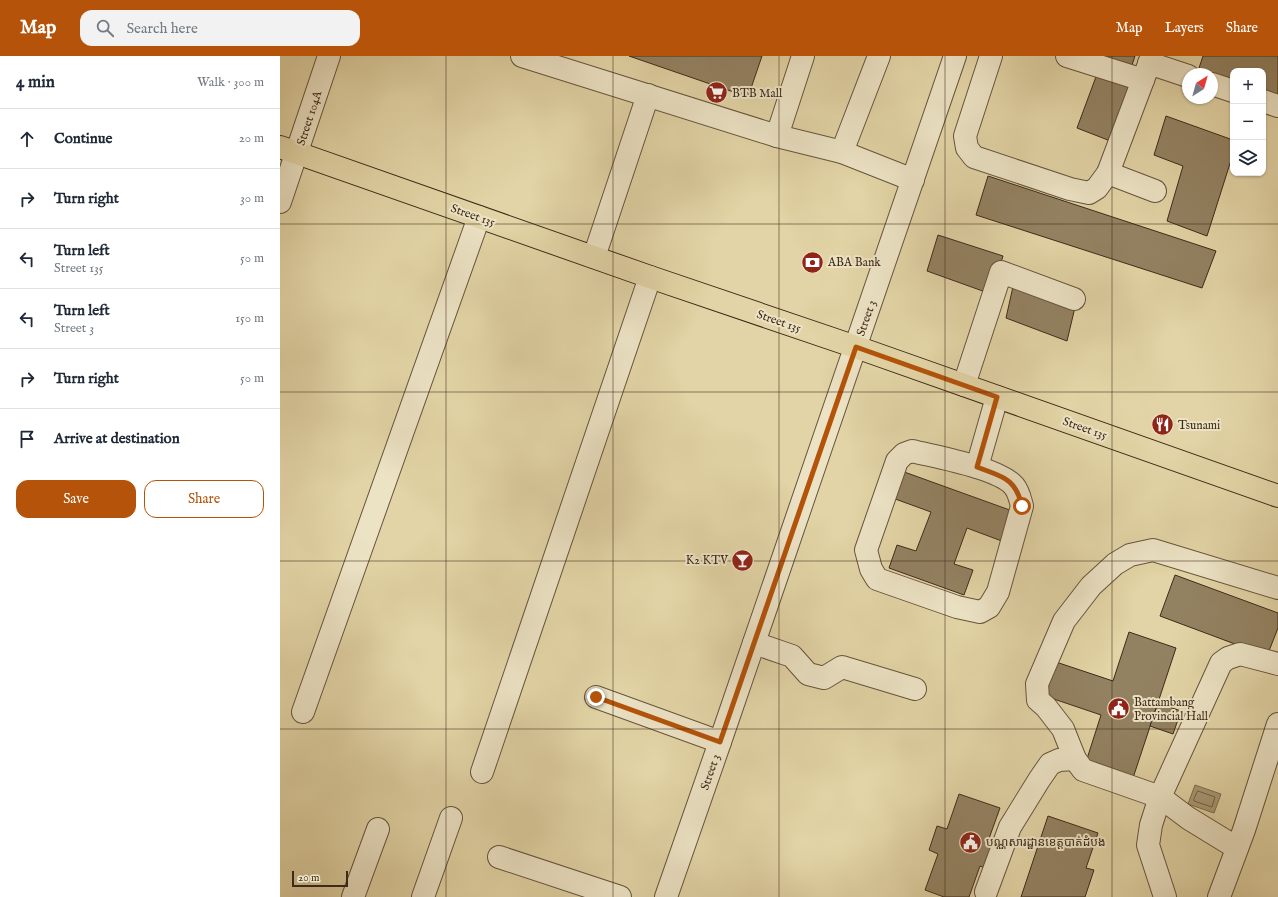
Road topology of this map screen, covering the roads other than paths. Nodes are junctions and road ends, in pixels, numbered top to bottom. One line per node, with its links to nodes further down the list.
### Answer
1 (329, 56): 16 (street, Street 104A)
2 (522, 56): 12 (street)
3 (803, 56): 15 (street)
4 (879, 56): 17 (street)
5 (955, 56): 19 (street, Street 3)
6 (991, 56): 18 (street)
7 (1067, 56): 8 (street)
8 (1148, 66): 9 (street); 18 (street)
9 (1182, 74)
10 (1218, 86): 11 (street)
11 (1230, 90)
12 (648, 95): 15 (street); 23 (street)
13 (1266, 102): 14 (street)
14 (1278, 106)
15 (777, 136): 17 (street)
16 (289, 150): 21 (street, Street 104A); 22 (main road, Street 135)
17 (842, 152): 19 (street)
18 (1108, 173): 20 (street)
19 (913, 180): 26 (street, Street 3)
20 (1155, 191)
21 (280, 202)
22 (479, 217): 23 (main road, Street 135); 36 (street)
23 (594, 257): 24 (main road, Street 135)
24 (650, 277): 26 (main road, Street 135); 40 (street)
25 (1074, 299): 27 (street)
26 (856, 347): 27 (main road, Street 135); 32 (street, Street 3)
27 (964, 385): 28 (main road, Street 135)
28 (997, 397): 29 (street); 30 (main road, Street 135)
29 (977, 467): 29 (street)
30 (1278, 496)
31 (1278, 588): 39 (street)
32 (754, 643): 34 (street); 38 (street, Street 3)
33 (1278, 664): 41 (street)
34 (915, 689)
35 (596, 697): 38 (street)
36 (303, 712)
37 (1278, 724): 44 (street)
38 (720, 742): 50 (street, Street 3)
39 (1075, 759): 41 (street); 46 (street)
40 (482, 772)
41 (1160, 797): 44 (street); 51 (street)
42 (451, 818): 48 (street)
43 (378, 829): 47 (street)
44 (1236, 848): 52 (street)
45 (499, 857): 49 (street)
46 (986, 892)
47 (353, 897)
48 (423, 897)
49 (620, 897)
50 (666, 897)
51 (1165, 897)
52 (1219, 897)

